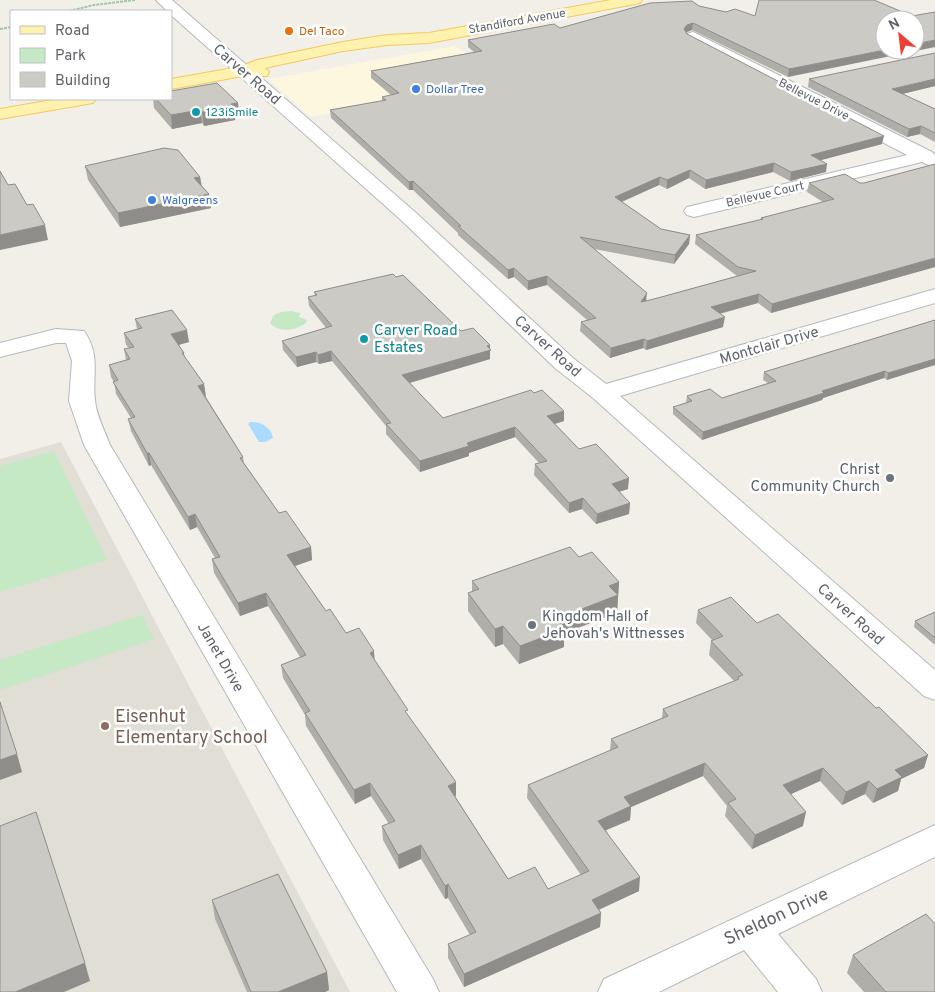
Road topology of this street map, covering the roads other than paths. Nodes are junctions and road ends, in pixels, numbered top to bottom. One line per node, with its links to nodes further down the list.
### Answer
1 (163, 0): 4 (street, Carver Road)
2 (636, 0): 4 (main road, Standiford Avenue)
3 (693, 36): 7 (street, Bellevue Drive)
4 (243, 71): 6 (main road, Standiford Avenue); 14 (street, Carver Road)
5 (814, 79): 7 (street)
6 (172, 84)
7 (786, 85): 10 (street, Bellevue Drive)
8 (81, 100): 9 (main road)
9 (0, 114)
10 (930, 159): 11 (street, Bellevue Court)
11 (694, 211)
12 (935, 296): 14 (street, Montclair Drive)
13 (0, 350): 18 (street, Janet Drive)
14 (602, 393): 15 (street, Carver Road)
15 (935, 688)
16 (935, 840): 17 (street, Sheldon Drive)
17 (750, 928): 19 (street, Sheldon Drive); 20 (street)
18 (419, 992)
19 (618, 992)
20 (802, 992)

